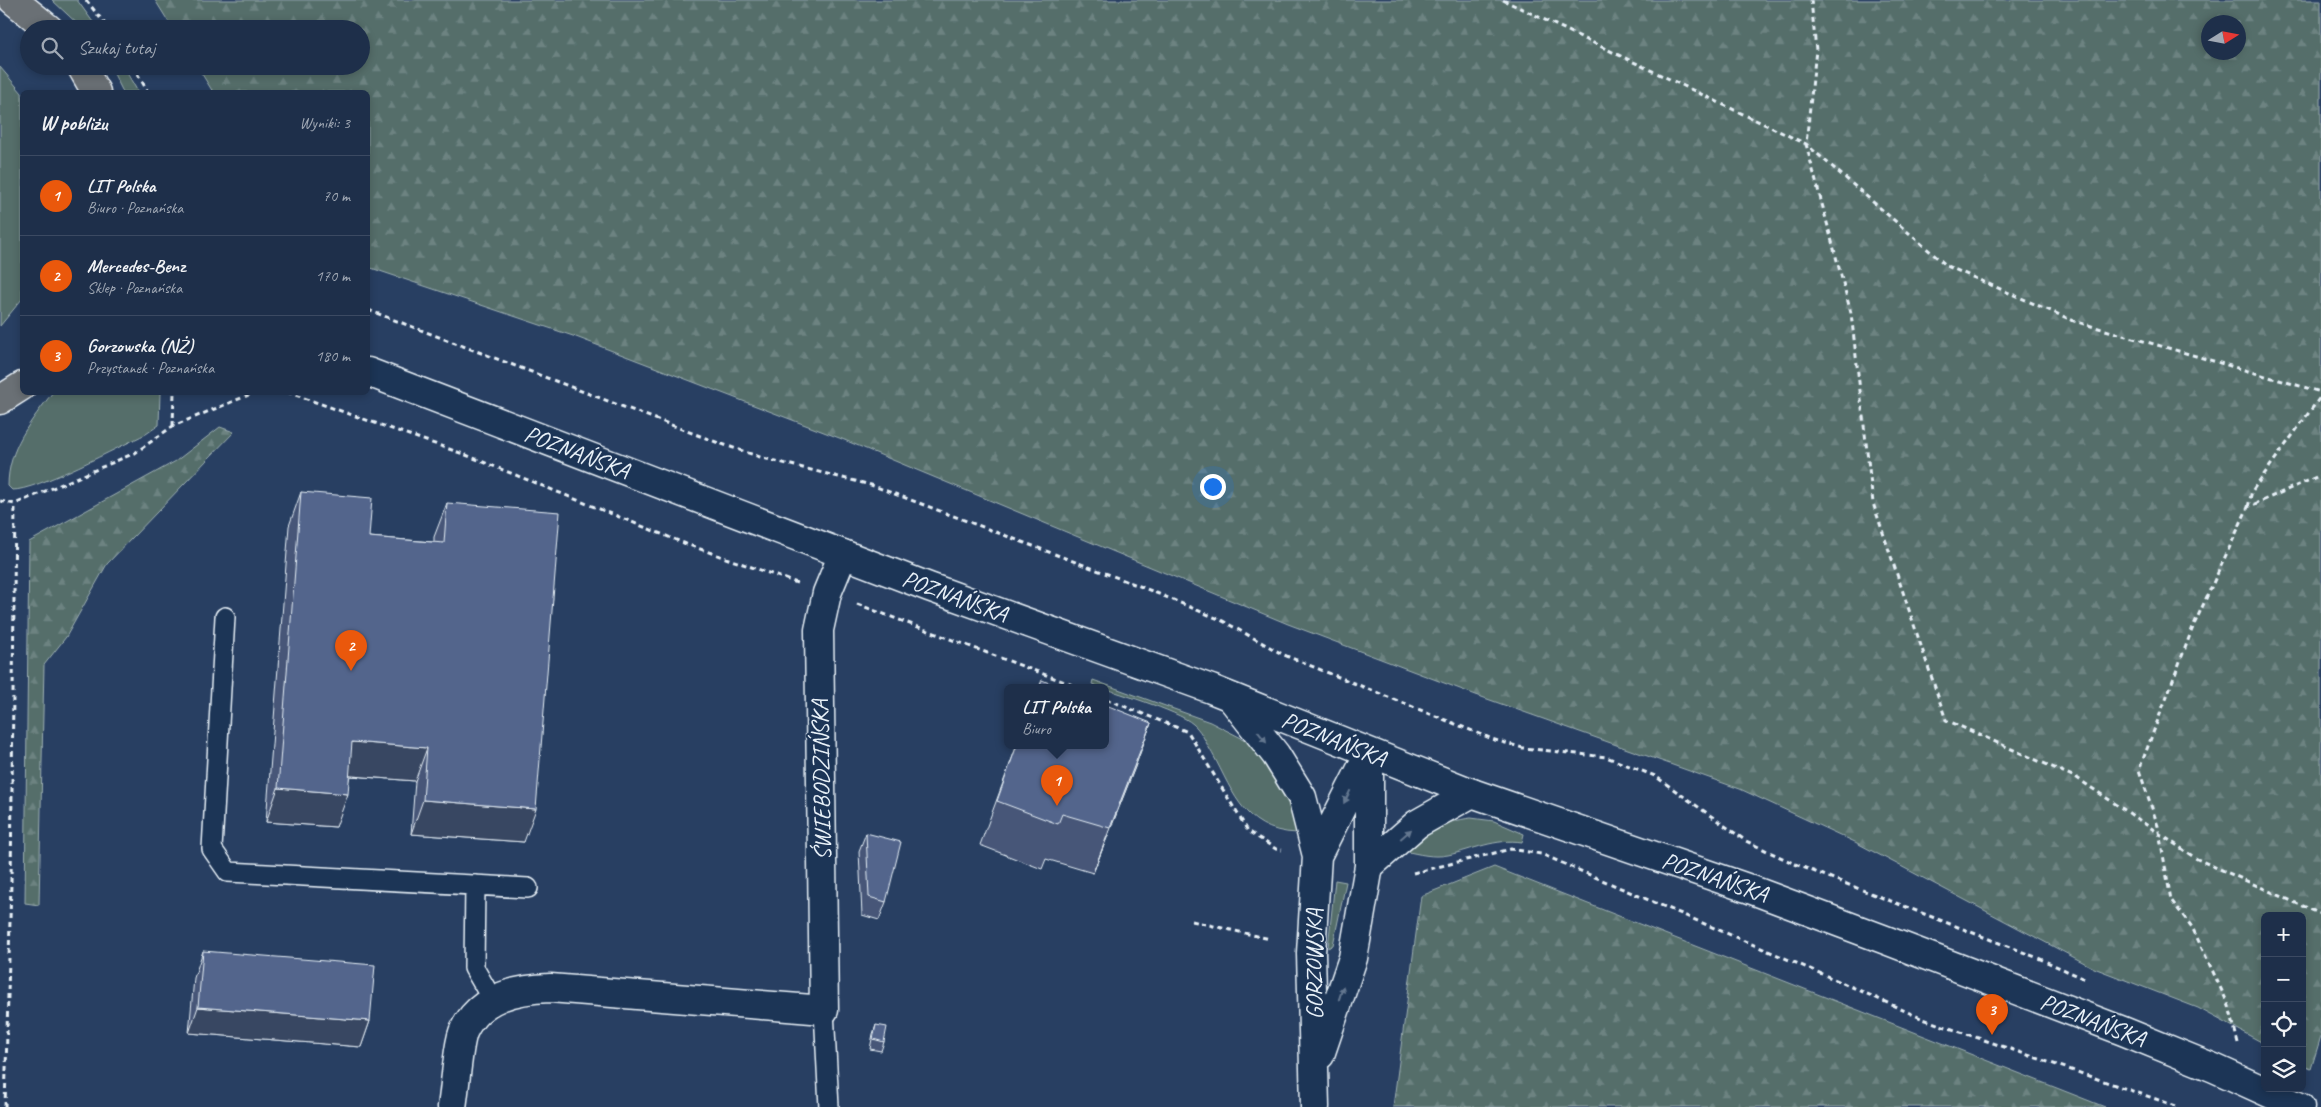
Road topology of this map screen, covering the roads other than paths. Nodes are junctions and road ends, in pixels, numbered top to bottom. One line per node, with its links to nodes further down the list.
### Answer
1 (14, 1): 2 (main road)
2 (38, 20)
3 (86, 75): 4 (main road)
4 (95, 90)
5 (370, 373): 6 (street, POZNAŃSKA)
6 (844, 554): 8 (street, POZNAŃSKA); 16 (street, ŚWIEBODZIŃSKA)
7 (225, 617): 13 (lane)
8 (1232, 699): 9 (street, POZNAŃSKA); 11 (street, GORZOWSKA, one-way to 11)
9 (1369, 754): 10 (street, POZNAŃSKA); 11 (street, GORZOWSKA, one-way to 11); 12 (street, GORZOWSKA)
10 (1472, 793): 12 (street, one-way to 10); 21 (street, POZNAŃSKA)
11 (1317, 856): 17 (street, GORZOWSKA)
12 (1369, 866): 17 (street, GORZOWSKA, one-way to 12)
13 (475, 885): 14 (lane); 15 (lane)
14 (528, 888)
15 (493, 1001): 16 (street); 18 (street)
16 (824, 1010): 19 (lane, ŚWIEBODZIŃSKA)
17 (1314, 1073): 20 (street, GORZOWSKA)
18 (452, 1107)
19 (829, 1107)
20 (1315, 1107)
21 (2300, 1107)

